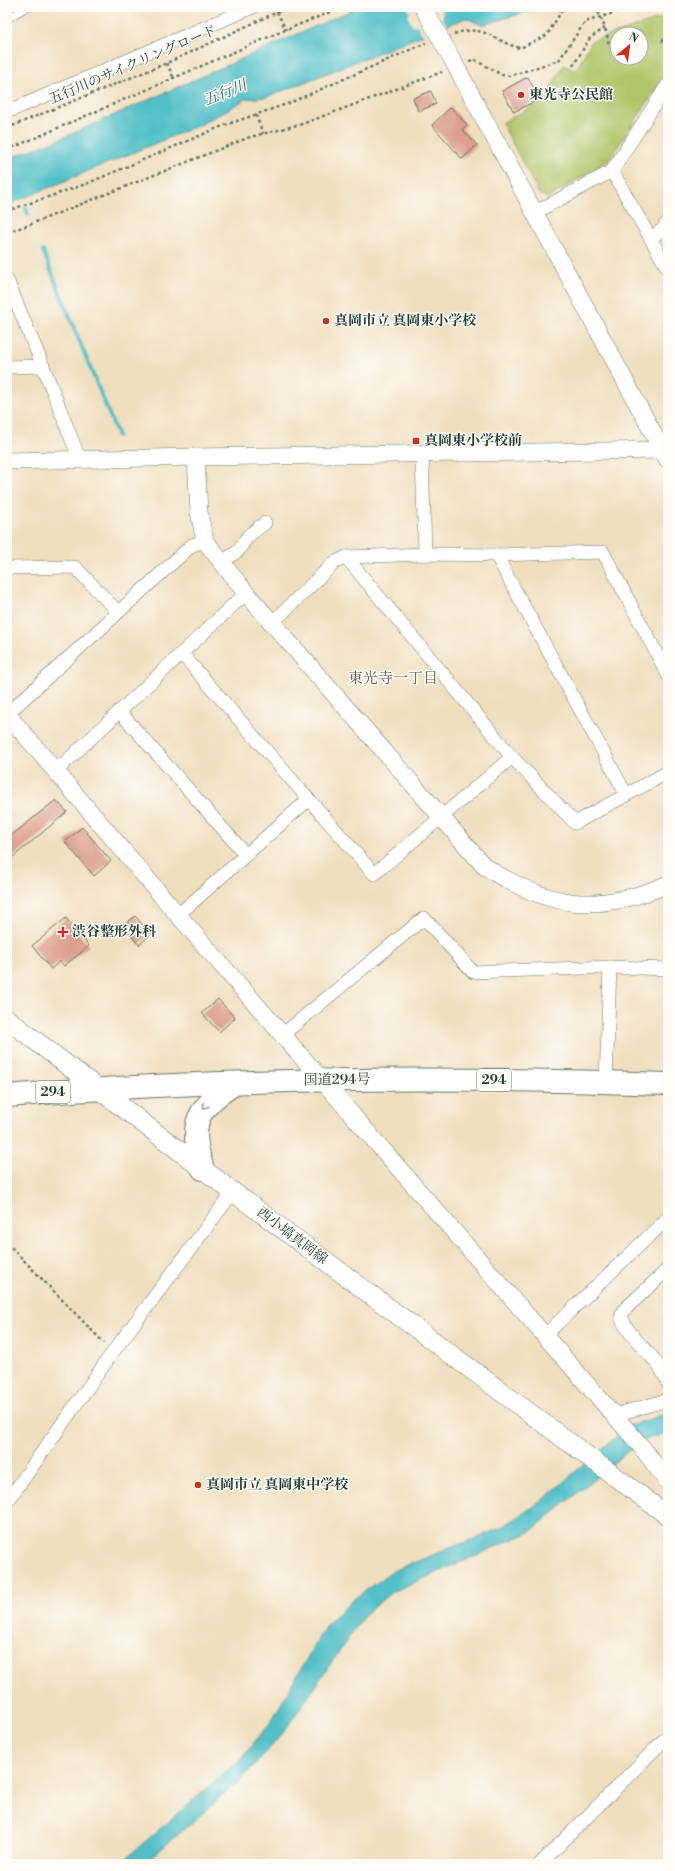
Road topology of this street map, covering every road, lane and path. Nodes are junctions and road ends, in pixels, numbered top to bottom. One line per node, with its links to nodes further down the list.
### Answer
1 (27, 7): 11 (lane)
2 (253, 7): 24 (street)
3 (288, 7): 9 (path, 五行川のサイクリングロード)
4 (343, 7): 13 (path)
5 (423, 7): 20 (street, bridge)
6 (564, 7): 15 (path)
7 (596, 7): 10 (path)
8 (634, 7): 10 (path)
9 (277, 12): 13 (path); 19 (path, 五行川のサイクリングロード)
10 (601, 17): 12 (path); 20 (path)
11 (7, 19)
12 (605, 28): 18 (path); 21 (path)
13 (286, 30): 22 (path)
14 (668, 33): 17 (path)
15 (452, 34)
16 (432, 41): 25 (path)
17 (662, 42)
18 (609, 43)
19 (167, 63): 22 (path); 26 (path, 五行川のサイクリングロード)
20 (454, 65): 27 (path); 31 (street)
21 (573, 66)
22 (174, 79): 28 (path)
23 (668, 84): 29 (street)
24 (7, 112)
25 (256, 115): 27 (path); 30 (path)
26 (7, 128)
27 (263, 134): 33 (path)
28 (7, 150)
29 (612, 171): 31 (street); 34 (street)
30 (7, 211)
31 (534, 213): 40 (street)
32 (668, 222): 34 (street)
33 (7, 232)
34 (651, 238): 35 (street)
35 (668, 269)
36 (7, 280): 37 (street)
37 (43, 366): 38 (street); 42 (street)
38 (7, 367)
39 (422, 454): 40 (street); 41 (street); 46 (street)
40 (666, 454)
41 (196, 457): 42 (street); 45 (street)
42 (80, 460): 43 (street)
43 (7, 461)
44 (265, 523): 49 (street)
45 (205, 541): 49 (street); 52 (street)
46 (426, 554): 47 (street); 48 (street)
47 (496, 555): 55 (street); 61 (street)
48 (346, 557): 53 (street); 58 (street)
49 (222, 562): 51 (street)
50 (7, 568): 52 (street)
51 (246, 593): 53 (street); 54 (street)
52 (118, 612): 57 (street)
53 (272, 623): 63 (street)
54 (182, 654): 56 (street); 62 (street)
55 (668, 676)
56 (119, 711): 59 (street); 64 (street)
57 (7, 714): 59 (street)
58 (512, 757): 61 (street); 63 (street)
59 (55, 772): 66 (street)
60 (668, 772): 61 (street)
61 (626, 794)
62 (308, 800): 63 (street); 64 (street)
63 (440, 817): 65 (street)
64 (246, 855): 66 (street)
65 (668, 884)
66 (178, 915): 70 (street)
67 (610, 967): 68 (street); 70 (street); 72 (street)
68 (668, 969)
69 (7, 1019): 75 (main road, 西小塙真岡線)
70 (282, 1035): 71 (street)
71 (320, 1080): 72 (highway, 国道294号 / 294); 73 (highway, 国道294号 / 294); 82 (street)
72 (606, 1082): 74 (highway, 国道294号 / 294)
73 (236, 1083): 75 (highway, 国道294号 / 294); 77 (highway, one-way to 77)
74 (668, 1084)
75 (98, 1088): 76 (highway, 国道294号 / 294); 77 (main road, 西小塙真岡線)
76 (7, 1096)
77 (203, 1169): 78 (main road, 西小塙真岡線)
78 (233, 1192): 83 (street); 89 (main road, 西小塙真岡線)
79 (668, 1218): 82 (street)
80 (7, 1243): 83 (path)
81 (668, 1273): 84 (street)
82 (544, 1336): 86 (street)
83 (113, 1352): 88 (street)
84 (668, 1384)
85 (668, 1400): 86 (street)
86 (614, 1415): 87 (street)
87 (668, 1482)
88 (7, 1502)
89 (668, 1516)
90 (668, 1736): 91 (street)
91 (540, 1864)

